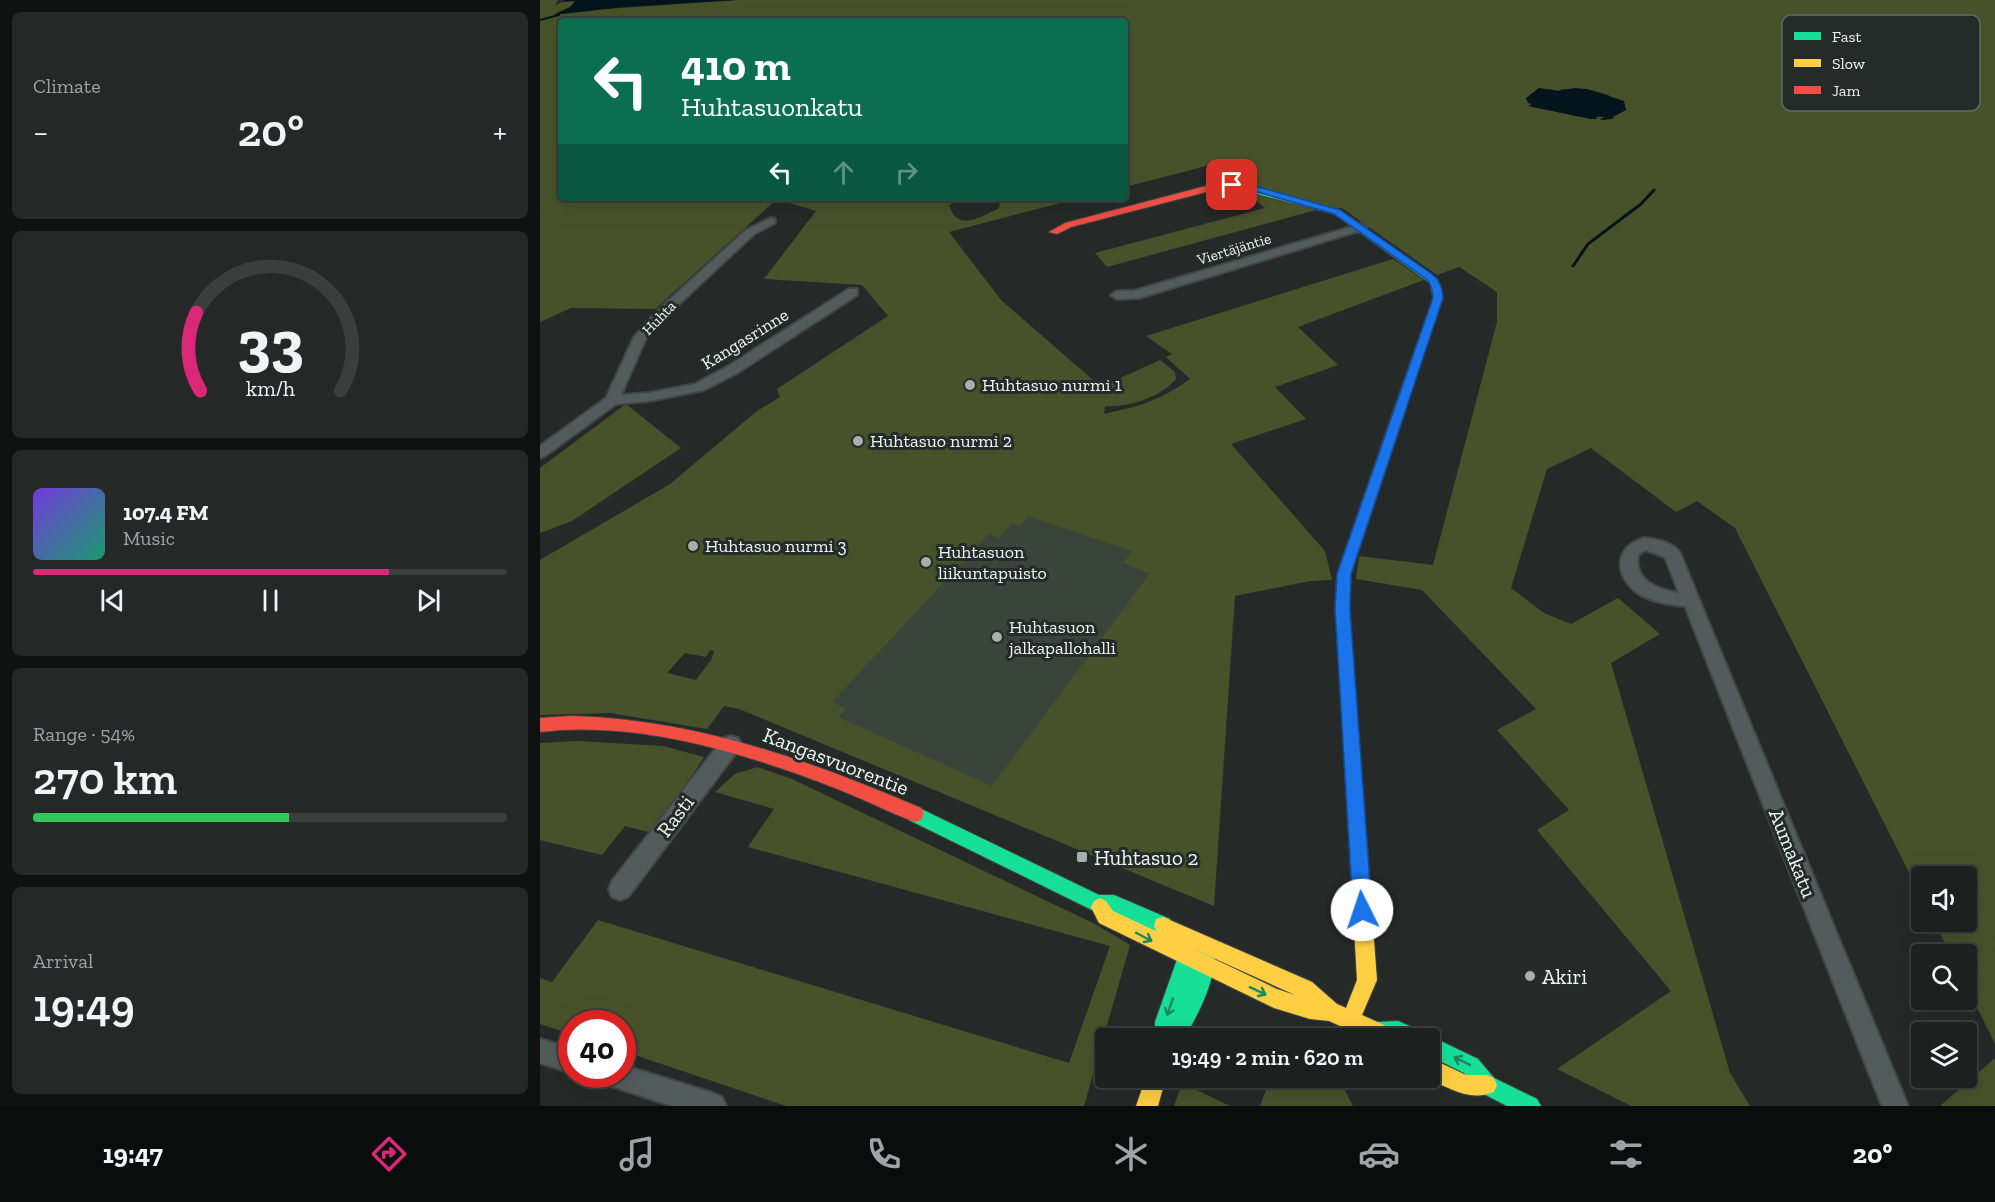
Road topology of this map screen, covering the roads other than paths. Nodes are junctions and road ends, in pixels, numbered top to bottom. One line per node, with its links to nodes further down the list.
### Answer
1 (771, 221): 6 (street, Huhta)
2 (1361, 227): 3 (street); 5 (street, Viertäjäntie); 17 (street)
3 (1054, 232)
4 (853, 292): 6 (street, Kangasrinne)
5 (1117, 295)
6 (612, 400): 7 (street, Huhta)
7 (540, 453)
8 (1691, 600): 31 (street, Aumakatu)
9 (540, 725): 10 (street, Kangasvuorentie)
10 (732, 744): 11 (street, Rasti); 12 (street, Kangasvuorentie)
11 (620, 889)
12 (1098, 904): 13 (street, Kangasvuorentie); 14 (street, Kangasvuorentie, one-way to 14)
13 (1205, 944): 14 (street); 15 (street); 16 (street, Kangasvuorentie)
14 (1187, 958): 15 (street, Kangasvuorentie); 18 (street, one-way to 18)
15 (1205, 966): 16 (street, Kangasvuorentie, one-way to 16); 19 (street)
16 (1330, 1011): 17 (street, Kangasvuorentie)
17 (1350, 1021): 20 (street, Kangasvuorentie)
18 (1165, 1028)
19 (1179, 1028)
20 (1364, 1028)
21 (540, 1051): 23 (street)
22 (1440, 1051): 26 (street, one-way to 22)
23 (558, 1057)
24 (1440, 1073): 26 (street)
25 (636, 1082): 28 (street)
26 (1487, 1085): 30 (street)
27 (1153, 1088): 29 (street)
28 (712, 1106)
29 (1147, 1106)
30 (1530, 1106)
31 (1895, 1106)

